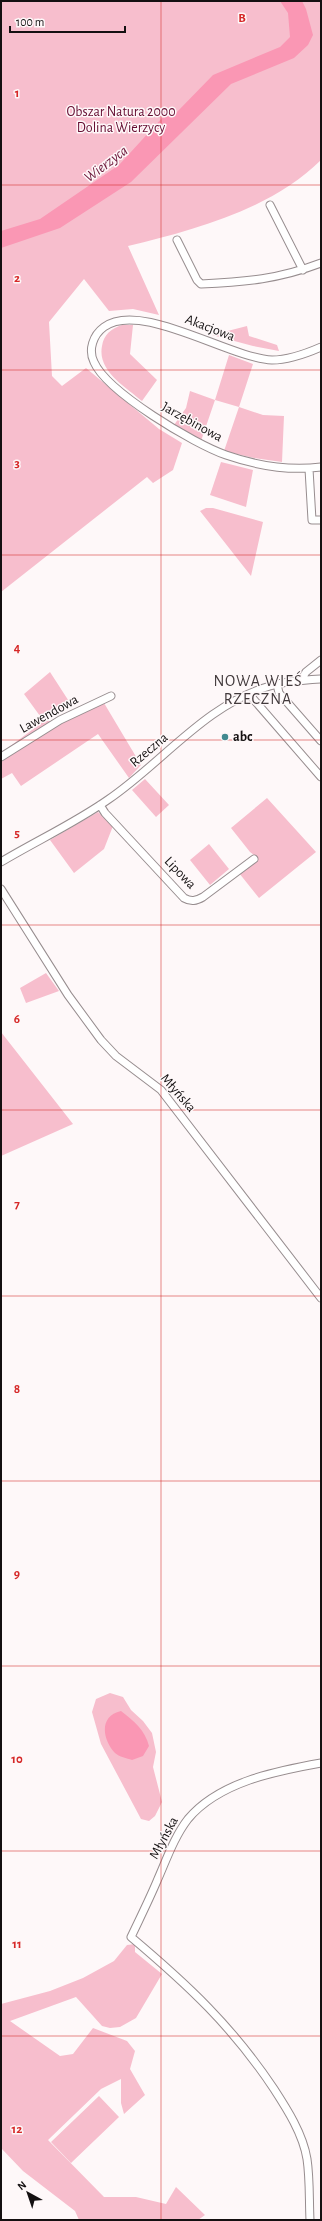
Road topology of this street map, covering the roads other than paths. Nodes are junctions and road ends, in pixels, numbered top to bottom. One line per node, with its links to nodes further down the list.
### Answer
1 (270, 205): 4 (street)
2 (177, 240): 4 (street)
3 (321, 263): 4 (street)
4 (303, 270)
5 (94, 338): 6 (street, Akacjowa); 8 (street, Jarzębinowa)
6 (321, 347)
7 (321, 467): 8 (street, Jarzębinowa)
8 (309, 469): 9 (street)
9 (321, 520)
10 (321, 660): 12 (street)
11 (321, 679): 12 (street, Rzeczna)
12 (301, 680): 13 (street, Rzeczna)
13 (277, 684): 14 (street, Rzeczna); 16 (street)
14 (249, 694): 18 (street); 19 (street, Rzeczna)
15 (111, 696): 17 (street, Lawendowa)
16 (321, 742)
17 (1, 757)
18 (321, 777)
19 (100, 805): 20 (street, Lipowa); 21 (street, Rzeczna)
20 (254, 859)
21 (1, 862)
22 (1, 889): 23 (street, Młyńska)
23 (321, 1298)
24 (321, 1763): 25 (street, Młyńska)
25 (310, 2220)

